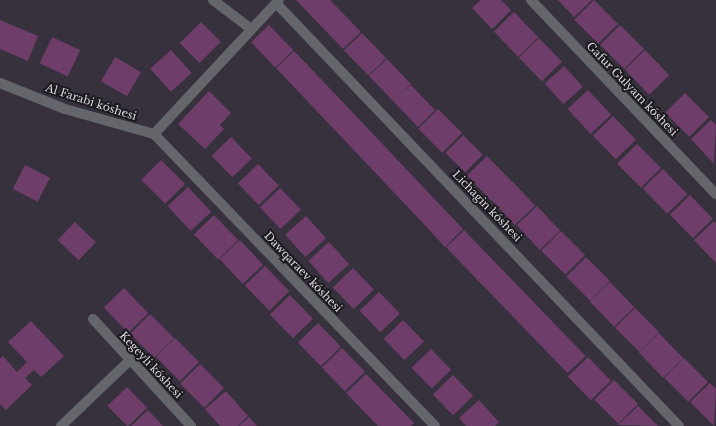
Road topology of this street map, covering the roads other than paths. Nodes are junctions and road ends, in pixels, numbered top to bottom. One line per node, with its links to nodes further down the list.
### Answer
1 (213, 0): 4 (street)
2 (531, 0): 7 (street, Gafur Gulyam kóshesi)
3 (278, 2): 4 (street); 13 (street, Lichagin kóshesi)
4 (251, 29): 6 (street)
5 (0, 83): 6 (street, Al Farabi kóshesi)
6 (154, 134): 12 (street, Dawqaraev kóshesi)
7 (716, 194)
8 (93, 319): 9 (street, Kegeyli kóshesi)
9 (130, 360): 10 (street); 11 (street, Kegeyli kóshesi)
10 (61, 426)
11 (191, 426)
12 (435, 426)
13 (679, 426)

